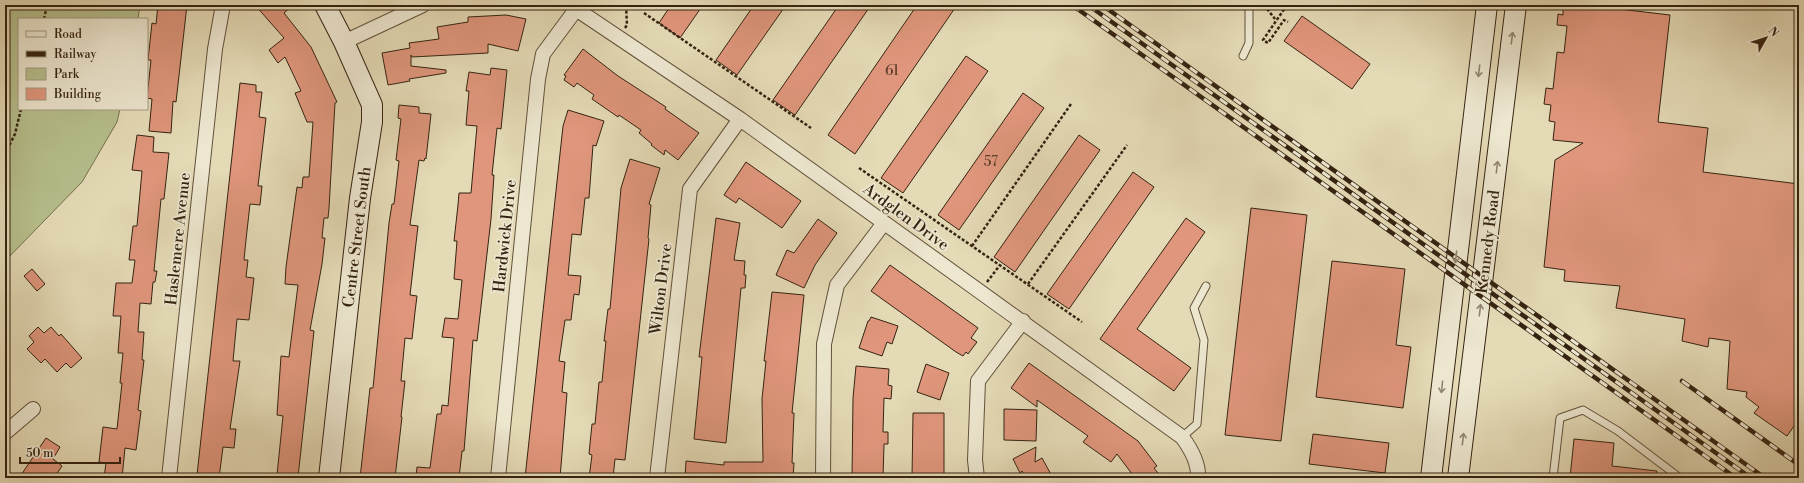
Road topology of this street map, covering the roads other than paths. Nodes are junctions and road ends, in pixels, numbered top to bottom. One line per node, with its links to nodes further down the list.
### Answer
1 (224, 5): 17 (street, Haslemere Avenue)
2 (325, 5): 8 (main road, Centre Street South)
3 (423, 5): 8 (street)
4 (1249, 5): 9 (lane)
5 (1487, 5): 24 (main road, Kennedy Road, one-way to 24)
6 (1516, 5): 25 (main road, Kennedy Road, one-way to 6)
7 (573, 6): 10 (street, Ardglen Drive); 19 (street, Hardwick Drive)
8 (344, 42): 18 (main road, Centre Street South)
9 (1243, 56)
10 (740, 119): 11 (street, Ardglen Drive); 20 (street, Wilton Drive)
11 (884, 222): 13 (street, Ardglen Drive); 21 (street)
12 (1206, 286): 16 (lane)
13 (1023, 321): 16 (street, Ardglen Drive); 22 (street)
14 (33, 409): 15 (street)
15 (5, 433)
16 (1182, 437): 23 (street, Ardglen Drive)
17 (169, 478)
18 (329, 478)
19 (498, 478)
20 (657, 478)
21 (823, 478)
22 (977, 478)
23 (1198, 478)
24 (1431, 478)
25 (1458, 478)
26 (1552, 478): 27 (lane)
27 (1680, 478)

